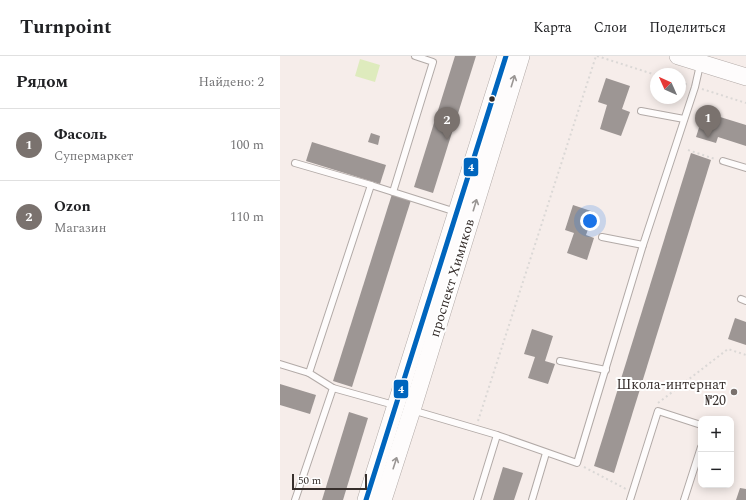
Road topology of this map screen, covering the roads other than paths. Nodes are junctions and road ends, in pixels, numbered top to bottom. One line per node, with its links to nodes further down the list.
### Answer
1 (415, 56): 13 (lane)
2 (506, 56): 14 (main road, проспект Химиков)
3 (521, 56): 22 (main road, проспект Химиков, one-way to 3)
4 (678, 56): 5 (main road)
5 (701, 63): 6 (main road); 8 (lane)
6 (746, 77)
7 (641, 111): 8 (lane)
8 (684, 119): 16 (lane)
9 (723, 161): 11 (lane)
10 (295, 162): 12 (lane)
11 (746, 168)
12 (371, 185): 13 (lane); 20 (lane)
13 (393, 192): 14 (lane)
14 (457, 212): 22 (main road, проспект Химиков)
15 (602, 237): 16 (lane)
16 (643, 245): 19 (lane)
17 (560, 361): 19 (lane)
18 (280, 364): 20 (lane)
19 (606, 370): 26 (lane)
20 (309, 372): 21 (lane)
21 (333, 388): 22 (lane); 27 (lane)
22 (404, 408): 24 (lane); 28 (main road, проспект Химиков); 29 (main road, проспект Химиков, one-way to 22)
23 (698, 424): 32 (lane)
24 (497, 435): 26 (lane); 30 (lane)
25 (699, 452): 33 (lane)
26 (546, 453): 31 (lane)
27 (295, 500)
28 (366, 500)
29 (383, 500)
30 (477, 500)
31 (532, 500)
32 (630, 500)
33 (684, 500)

